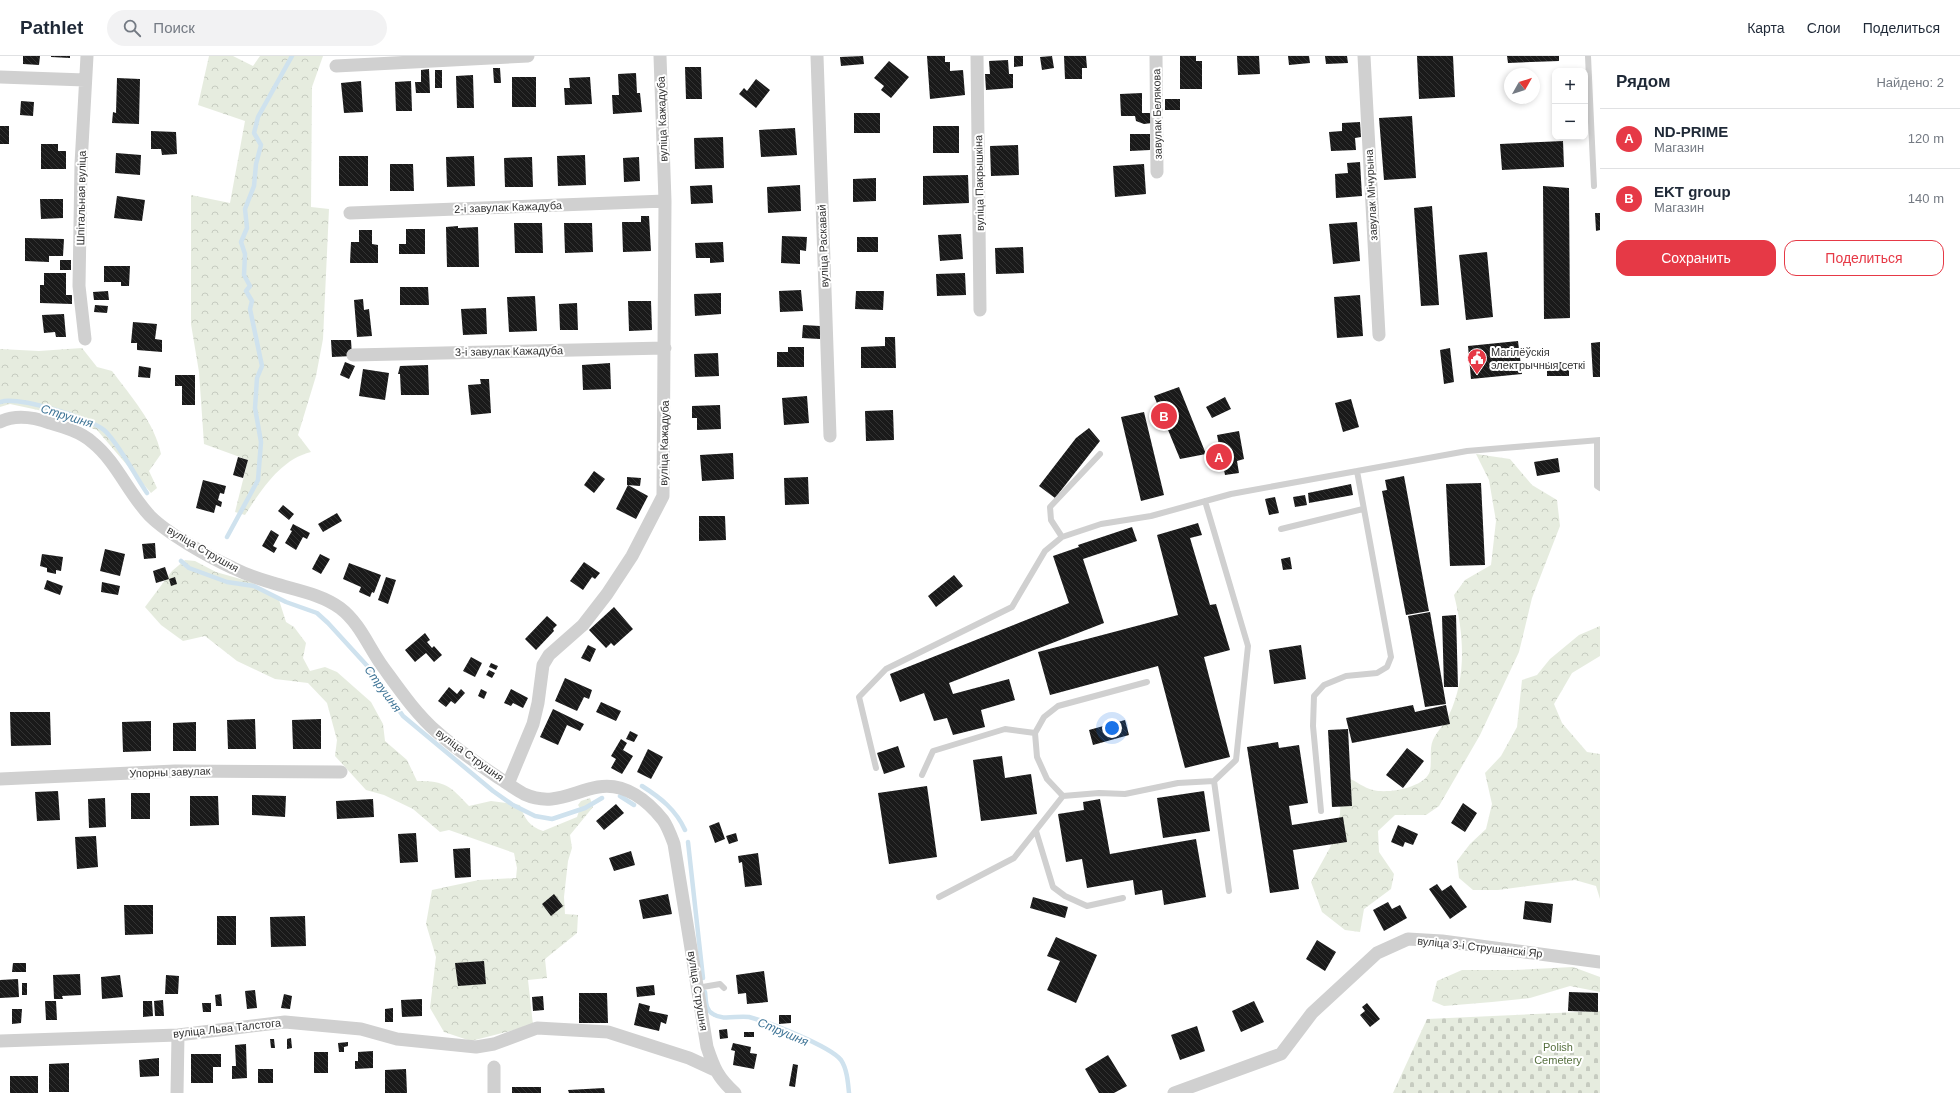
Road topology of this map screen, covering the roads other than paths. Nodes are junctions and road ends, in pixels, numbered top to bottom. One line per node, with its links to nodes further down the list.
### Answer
1 (87, 56): 11 (street, Шпітальная вуліца)
2 (528, 56): 9 (street)
3 (660, 56): 14 (street, вуліца Кажадуба)
4 (816, 56): 22 (street, вуліца Раскавай)
5 (977, 56): 16 (street, вуліца Пакрышкіна)
6 (1156, 56): 12 (street, завулак Белякова)
7 (1364, 56): 17 (street, завулак Мічурына)
8 (1588, 56): 13 (lane)
9 (336, 66)
10 (0, 77): 11 (street)
11 (85, 80): 18 (street, Шпітальная вуліца)
12 (1157, 172)
13 (1594, 186)
14 (665, 201): 15 (street, 2-і завулак Кажадуба); 19 (street, вуліца Кажадуба)
15 (350, 213)
16 (980, 310)
17 (1379, 335)
18 (85, 339)
19 (665, 348): 20 (street, 3-і завулак Кажадуба); 38 (street, вуліца Кажадуба)
20 (353, 355)
21 (0, 422): 38 (street, вуліца Струшня)
22 (830, 436)
23 (1598, 441): 25 (lane); 26 (lane)
24 (1100, 454): 30 (lane)
25 (1357, 471): 27 (lane); 28 (lane)
26 (1600, 488)
27 (1205, 501): 30 (lane); 37 (lane)
28 (1363, 509): 29 (lane); 40 (lane)
29 (1281, 529)
30 (1062, 537): 33 (lane)
31 (1147, 682): 32 (lane)
32 (1035, 733): 35 (lane); 39 (lane)
33 (876, 768)
34 (341, 772): 36 (street, Упорны завулак)
35 (922, 775)
36 (0, 779)
37 (1214, 781): 39 (lane); 42 (lane)
38 (508, 784): 46 (street, вуліца Струшня)
39 (1063, 796): 41 (lane)
40 (1321, 811)
41 (1036, 831): 43 (lane); 44 (lane)
42 (1229, 891)
43 (939, 896)
44 (1123, 898)
45 (1600, 962): 55 (street, вуліца 3-і Струшанскі Яр)
46 (697, 988): 47 (lane); 51 (street, вуліца Струшня)
47 (724, 988)
48 (178, 1034): 49 (street, вуліца Льва Талстога); 51 (street, вуліца Льва Талстога); 52 (street)
49 (0, 1041)
50 (494, 1067): 53 (street)
51 (714, 1070): 54 (street, вуліца Струшня)
52 (177, 1093)
53 (494, 1093)
54 (735, 1093)
55 (1174, 1093)

